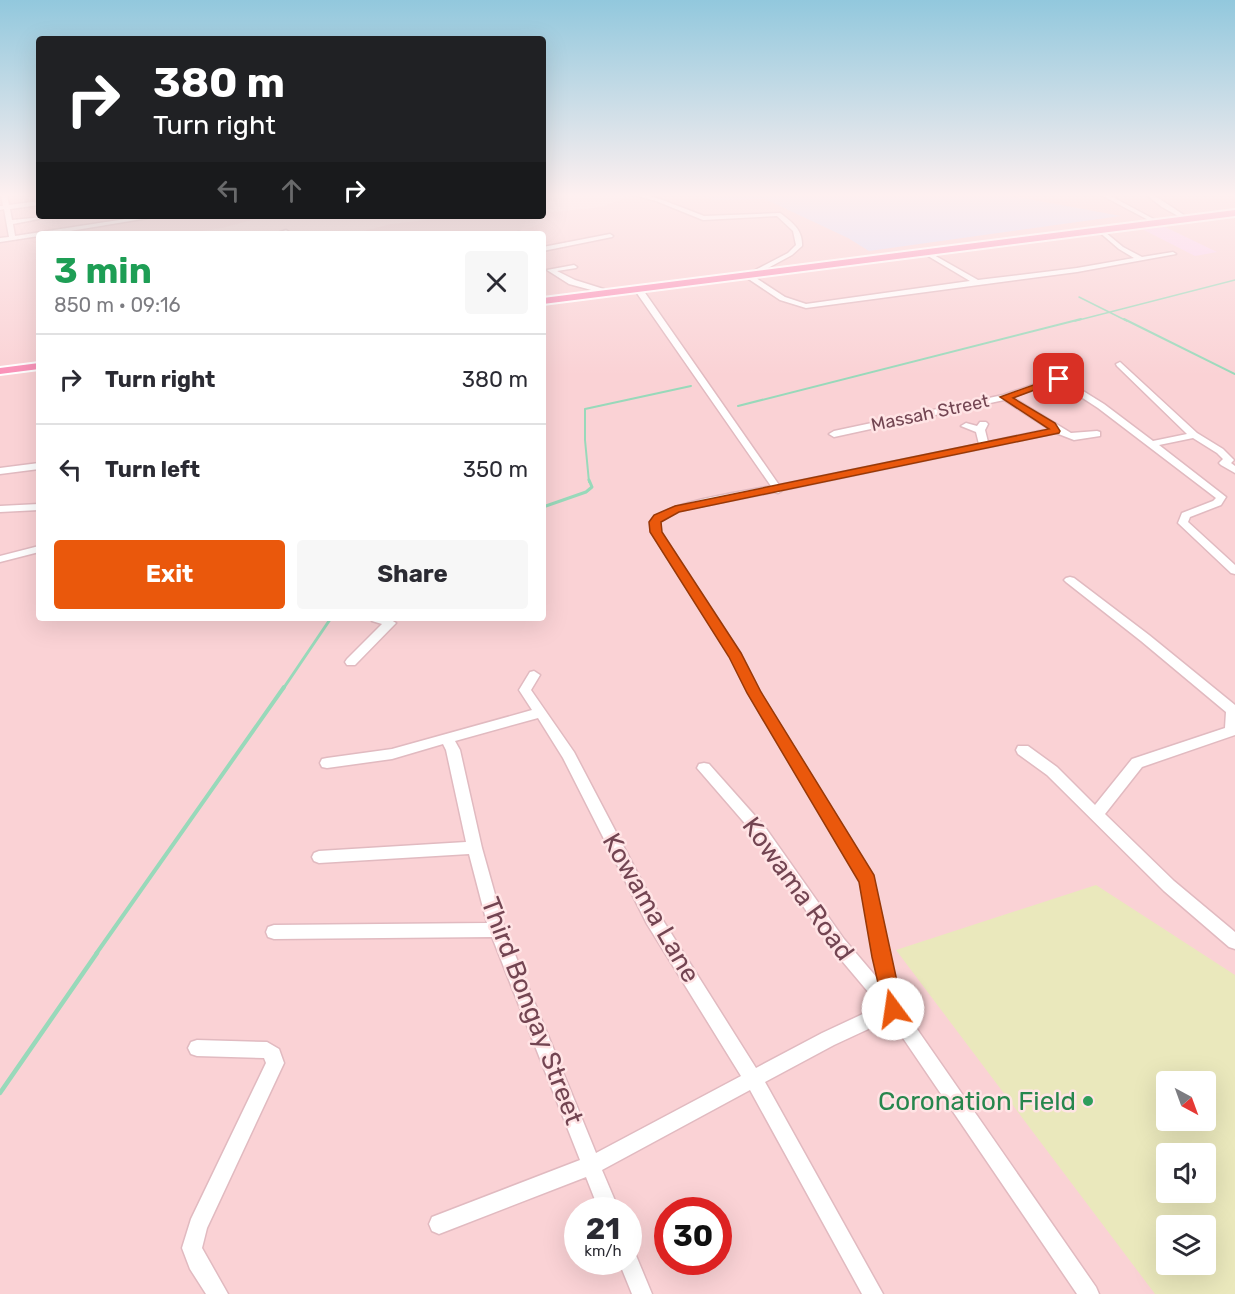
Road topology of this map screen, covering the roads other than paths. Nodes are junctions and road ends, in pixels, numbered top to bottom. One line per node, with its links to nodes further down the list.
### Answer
1 (789, 254): 10 (street)
2 (907, 254): 10 (highway)
3 (929, 254): 11 (street)
4 (1132, 254): 6 (street)
5 (1170, 254): 6 (street)
6 (1139, 258): 7 (street); 11 (street)
7 (1149, 265)
8 (574, 267): 9 (street)
9 (547, 270): 13 (street)
10 (748, 276): 11 (street); 12 (highway)
11 (977, 282)
12 (638, 289): 13 (highway); 29 (street)
13 (607, 292): 14 (highway)
14 (546, 301)
15 (1120, 364): 23 (street)
16 (36, 366): 17 (highway)
17 (0, 371)
18 (1005, 397): 20 (street); 21 (street, Massah Street); 24 (street, Massah Street)
19 (966, 426): 25 (street)
20 (1055, 431): 22 (street); 25 (street)
21 (834, 434)
22 (1097, 434)
23 (1194, 435): 24 (street); 27 (street)
24 (1151, 444): 34 (street)
25 (984, 446): 29 (street)
26 (36, 466): 28 (street)
27 (1235, 470)
28 (0, 471)
29 (778, 490): 50 (street)
30 (36, 507): 31 (street)
31 (0, 509)
32 (36, 550): 33 (street)
33 (0, 559)
34 (1235, 570)
35 (1070, 580): 44 (street)
36 (384, 621): 37 (street)
37 (351, 662)
38 (534, 675): 39 (street, Kowama Lane)
39 (541, 712): 40 (street); 52 (street, Kowama Lane)
40 (447, 739): 42 (street); 45 (street, Third Bongay Street)
41 (1023, 750): 44 (street)
42 (327, 763)
43 (704, 768): 50 (street, Kowama Road)
44 (1096, 814): 49 (street)
45 (475, 848): 46 (street); 47 (street, Third Bongay Street)
46 (319, 857)
47 (497, 930): 48 (street); 53 (street, Third Bongay Street)
48 (274, 932)
49 (1235, 942)
50 (893, 1009): 52 (street); 60 (street, Kowama Road)
51 (197, 1048): 57 (street)
52 (753, 1078): 53 (street); 59 (street, Kowama Lane)
53 (592, 1165): 54 (street, Third Bongay Street); 55 (street)
54 (604, 1197)
55 (439, 1224)
56 (634, 1275): 58 (street)
57 (218, 1294)
58 (642, 1294)
59 (873, 1294)
60 (1089, 1294)

